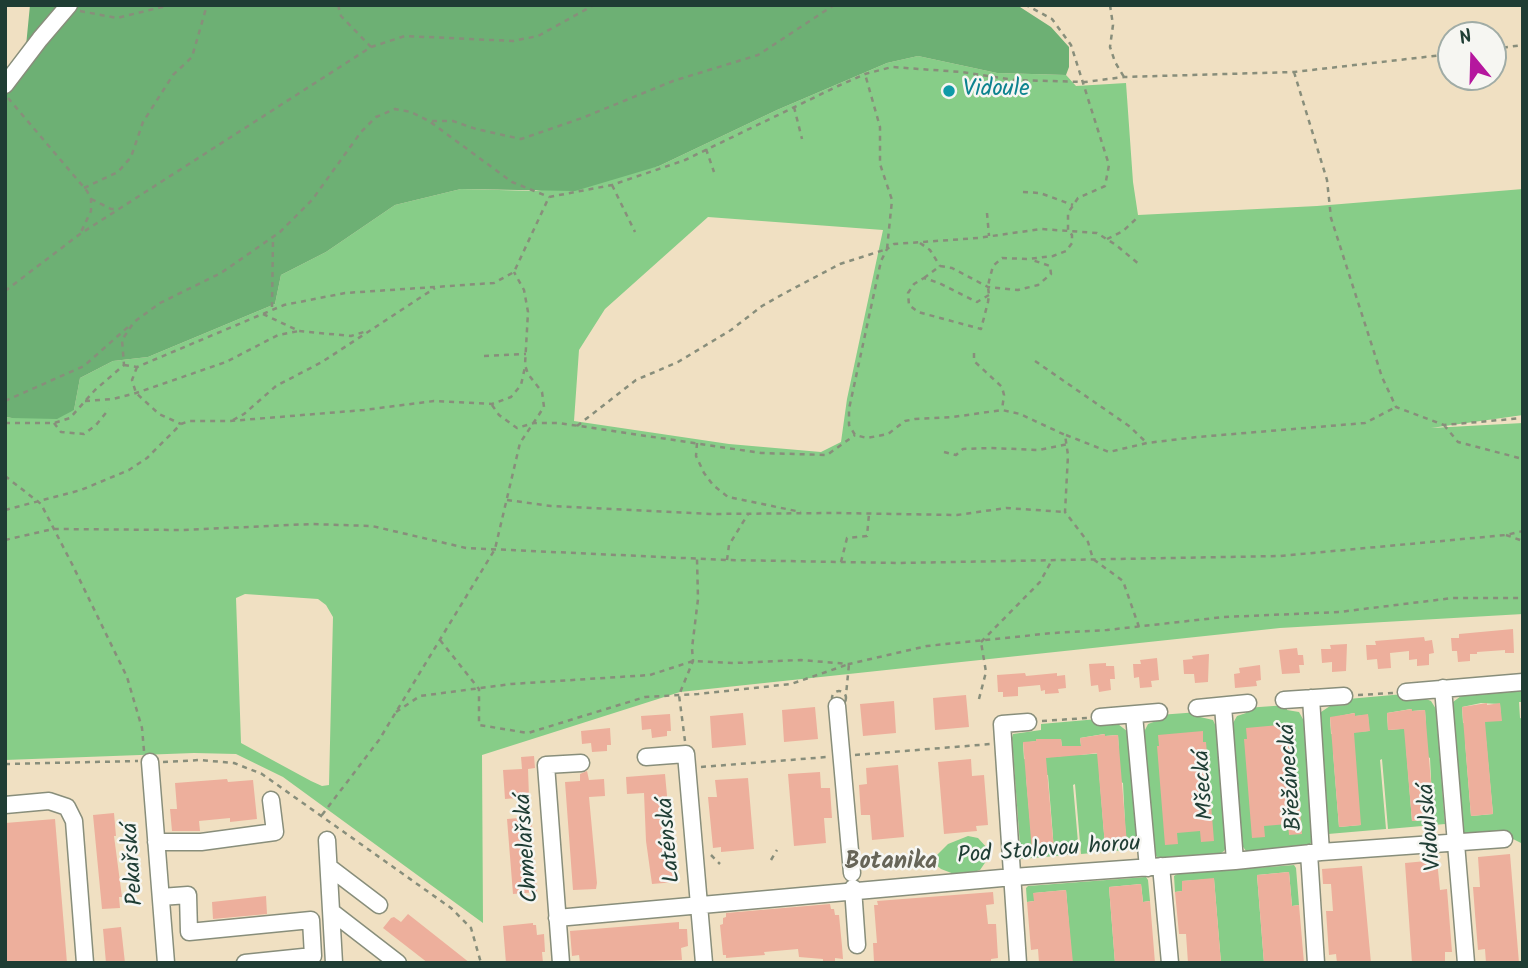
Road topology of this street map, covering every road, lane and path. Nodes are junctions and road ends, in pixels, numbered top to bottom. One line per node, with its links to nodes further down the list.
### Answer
1 (170, 5): 8 (path)
2 (207, 5): 23 (path)
3 (338, 5): 9 (path)
4 (594, 5): 9 (path)
5 (834, 5): 18 (path)
6 (1110, 5): 13 (path)
7 (1028, 6): 14 (path)
8 (68, 7): 15 (street)
9 (370, 47): 28 (path)
10 (1437, 56): 11 (path)
11 (1294, 72): 13 (path); 64 (path)
12 (865, 74): 14 (path); 17 (path); 38 (path)
13 (1124, 77): 14 (path)
14 (1085, 82): 27 (path)
15 (5, 85)
16 (5, 94): 23 (path)
17 (794, 107): 19 (path); 20 (path)
18 (429, 121): 25 (path); 35 (path)
19 (802, 139)
20 (706, 149): 21 (path); 22 (path)
21 (714, 172)
22 (612, 185): 25 (path); 32 (path)
23 (84, 188): 26 (path)
24 (1023, 191): 27 (path)
25 (549, 197): 42 (path)
26 (91, 199): 28 (path); 33 (path)
27 (1073, 205): 31 (path)
28 (119, 209): 33 (path)
29 (988, 214): 34 (path)
30 (1136, 219): 36 (path)
31 (1068, 230): 34 (path); 36 (path); 39 (path)
32 (635, 232)
33 (80, 234): 46 (path)
34 (989, 236): 37 (path)
35 (273, 237): 48 (path); 50 (path)
36 (1107, 239): 40 (path)
37 (919, 242): 38 (path); 41 (path)
38 (887, 249): 74 (path); 75 (path)
39 (1028, 259): 45 (path); 45 (path)
40 (1140, 265)
41 (940, 266): 43 (path); 45 (path)
42 (514, 272): 44 (path); 54 (path)
43 (924, 278): 47 (path); 47 (path)
44 (438, 286): 48 (path); 51 (path)
45 (988, 287): 47 (path)
46 (5, 291)
47 (989, 295)
48 (272, 309): 49 (path)
49 (261, 313): 52 (path); 59 (path)
50 (134, 322): 57 (path); 61 (path)
51 (370, 330): 52 (path); 68 (path)
52 (299, 331): 60 (path)
53 (974, 353): 66 (path)
54 (526, 354): 55 (path); 58 (path)
55 (484, 356)
56 (1035, 361): 78 (path)
57 (124, 365): 59 (path); 62 (path)
58 (526, 365): 63 (path); 71 (path)
59 (137, 367): 60 (path)
60 (136, 393): 62 (path); 72 (path)
61 (5, 401)
62 (85, 401): 70 (path)
63 (492, 404): 68 (path); 71 (path)
64 (1396, 407): 73 (path); 78 (path)
65 (109, 408): 70 (path)
66 (1002, 410): 75 (path); 76 (path)
67 (1523, 418): 73 (path)
68 (230, 421): 72 (path)
69 (5, 423): 70 (path)
70 (54, 423)
71 (534, 423): 74 (path); 83 (path)
72 (181, 424): 84 (path)
73 (1444, 425): 81 (path)
74 (577, 426): 77 (path)
75 (855, 435): 77 (path)
76 (1065, 435): 78 (path); 79 (path)
77 (697, 443): 87 (path)
78 (1147, 443)
79 (1068, 444): 80 (path); 86 (path)
80 (944, 452)
81 (1523, 459)
82 (5, 476): 84 (path)
83 (507, 500): 89 (path); 95 (path)
84 (38, 501): 85 (path); 90 (path)
85 (5, 510)
86 (1065, 512): 88 (path); 97 (path)
87 (808, 513): 88 (path); 89 (path)
88 (870, 513): 100 (path)
89 (748, 514): 98 (path)
90 (53, 529): 93 (path); 95 (path); 127 (path)
91 (1523, 531): 92 (path)
92 (1506, 535): 94 (path); 97 (path)
93 (5, 540)
94 (1523, 541)
95 (495, 550): 96 (path); 103 (path)
96 (697, 559): 98 (path); 105 (path)
97 (1093, 559): 99 (path); 102 (path)
98 (727, 560): 100 (path)
99 (1053, 560): 100 (path); 104 (path)
100 (841, 562)
101 (1523, 597): 102 (path)
102 (1139, 627): 104 (path)
103 (440, 640): 109 (path); 120 (path)
104 (981, 642): 106 (path); 114 (path)
105 (693, 661): 106 (path); 109 (path); 111 (path)
106 (849, 664): 111 (path); 115 (path)
107 (1523, 682): 108 (street)
108 (1443, 688): 110 (street); 136 (street, Vidoulská)
109 (480, 689): 111 (path); 120 (path)
110 (1406, 692): 112 (path)
111 (679, 695): 125 (path)
112 (1344, 696): 113 (street, Břežánecká)
113 (1311, 698): 116 (street, Břežánecká); 138 (street, Břežánecká)
114 (979, 699)
115 (841, 700): 146 (street)
116 (1284, 700)
117 (1248, 703): 118 (street)
118 (1223, 706): 119 (street); 141 (street, Mšecká)
119 (1197, 708)
120 (396, 712): 132 (path)
121 (1159, 712): 122 (street)
122 (1134, 715): 123 (street); 144 (street)
123 (1100, 717): 124 (path)
124 (1028, 722): 145 (street)
125 (686, 754): 126 (street); 148 (street, Laténská)
126 (646, 757)
127 (147, 762): 129 (path); 132 (path); 135 (street, Pekařská)
128 (581, 763): 151 (street, Chmelařská)
129 (5, 764)
130 (271, 800): 135 (street)
131 (5, 805): 154 (street)
132 (322, 815): 158 (path)
133 (1504, 839): 136 (street, Pod Stolovou horou)
134 (327, 840): 143 (street)
135 (156, 842): 147 (street, Pekařská)
136 (1456, 842): 138 (street, Pod Stolovou horou); 164 (street, Vidoulská)
137 (777, 850): 140 (path)
138 (1315, 852): 141 (street, Pod Stolovou horou); 163 (street, Břežánecká)
139 (711, 855): 142 (path)
140 (771, 860)
141 (1235, 861): 144 (street, Pod Stolovou horou)
142 (720, 864)
143 (329, 867): 149 (street); 150 (street)
144 (1154, 867): 145 (street, Pod Stolovou horou); 162 (street)
145 (1013, 877): 146 (street, Pod Stolovou horou); 161 (street)
146 (853, 884): 148 (street, Pod Stolovou horou); 152 (street)
147 (161, 897): 155 (street, Pekařská); 156 (street)
148 (699, 904): 151 (street, Pod Stolovou horou); 160 (street, Laténská)
149 (379, 905)
150 (331, 912): 153 (street); 157 (street)
151 (557, 918): 159 (street, Chmelařská)
152 (857, 945)
153 (337, 960)
154 (85, 963)
155 (166, 963)
156 (245, 963)
157 (398, 963)
158 (481, 963)
159 (561, 963)
160 (704, 963)
161 (1018, 963)
162 (1170, 963)
163 (1316, 963)
164 (1466, 963)

